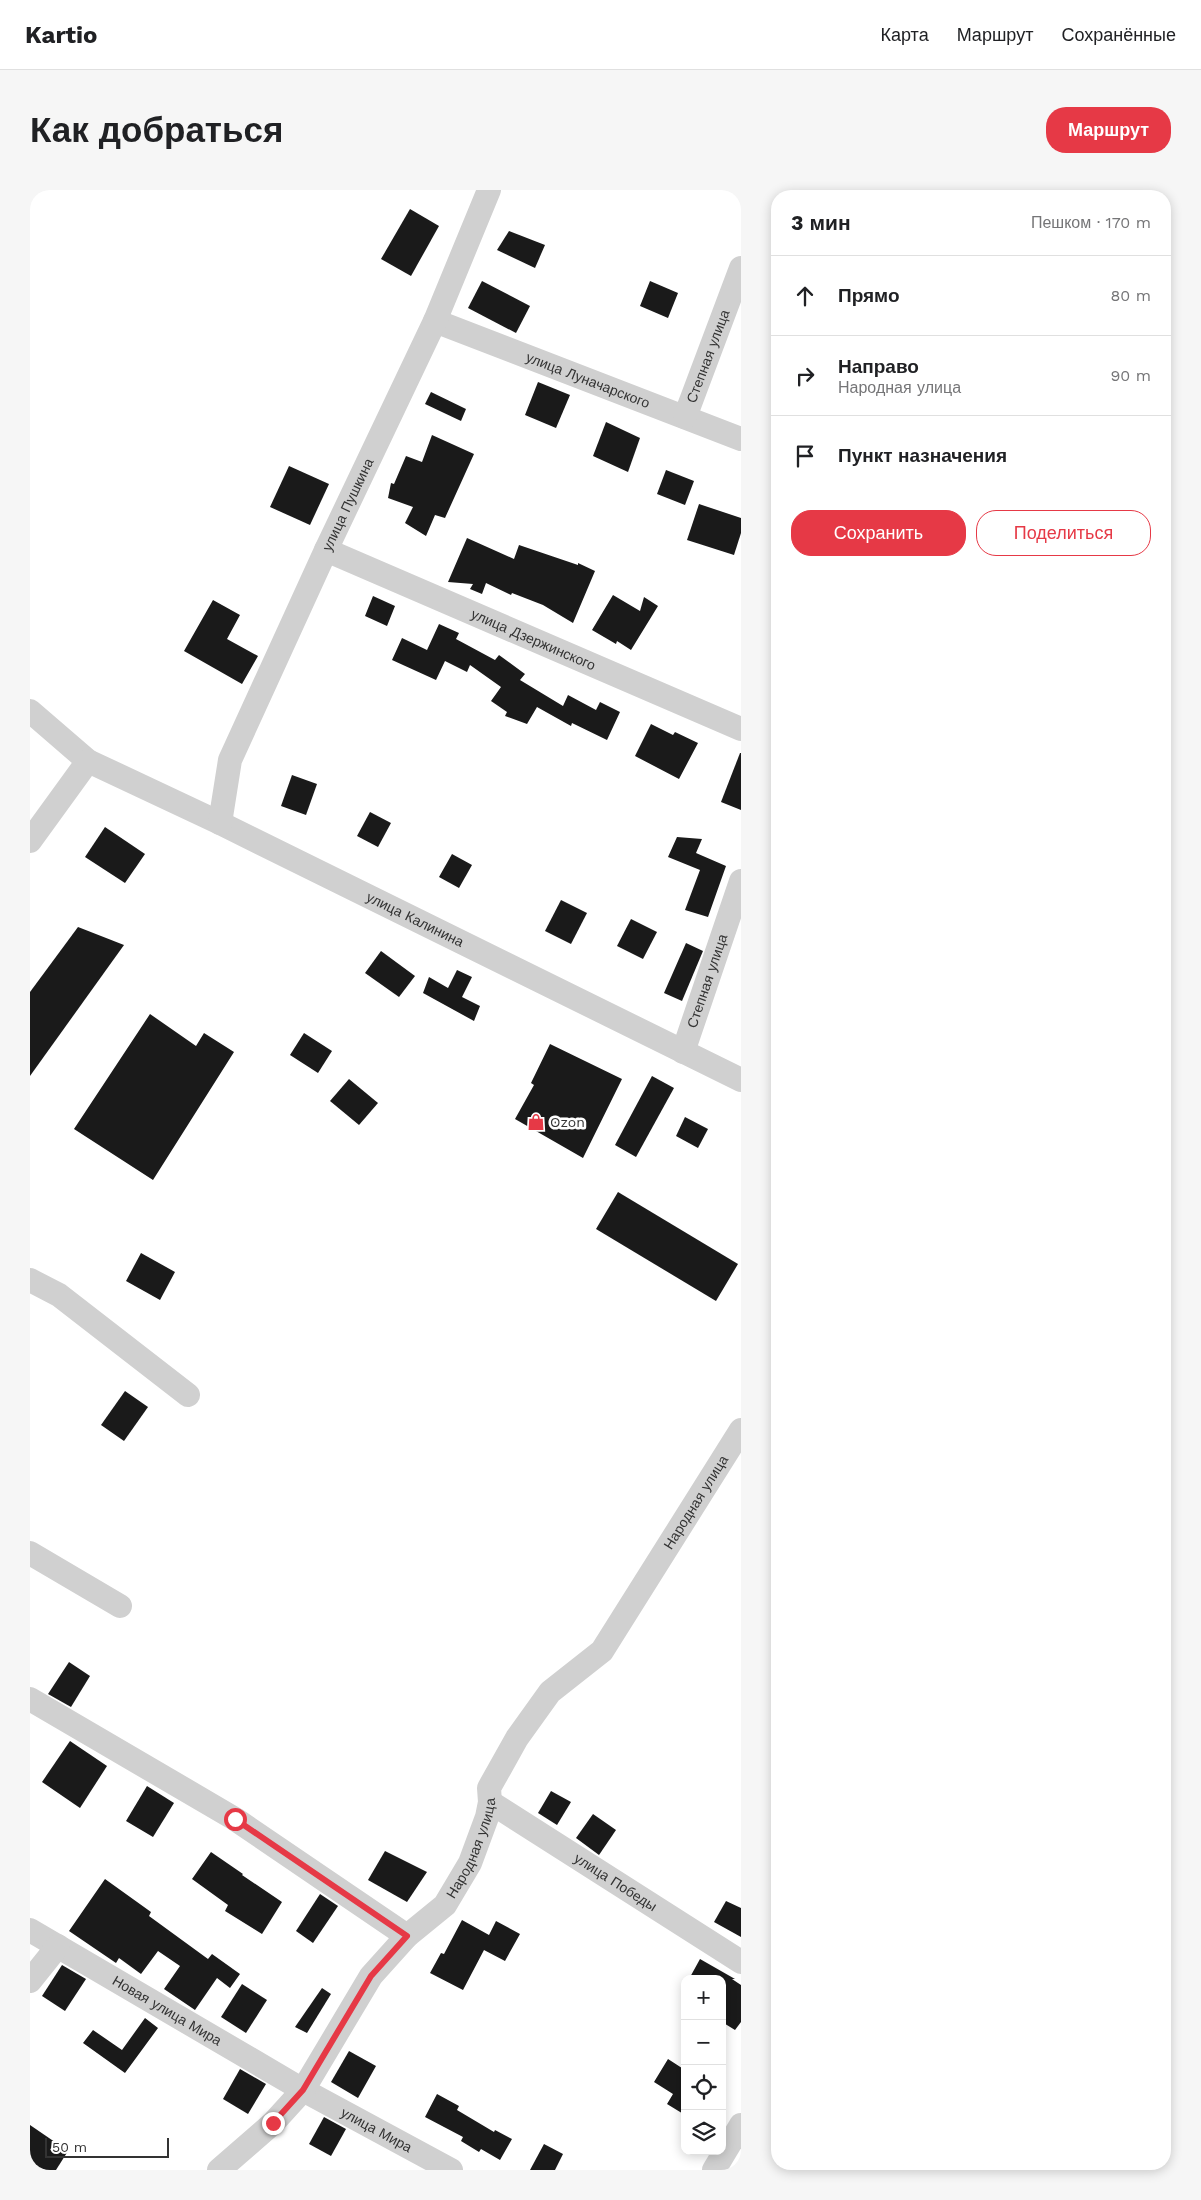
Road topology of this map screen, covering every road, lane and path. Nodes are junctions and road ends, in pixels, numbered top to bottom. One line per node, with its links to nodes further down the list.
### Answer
1 (488, 190): 3 (street, улица Пушкина)
2 (741, 268): 4 (street, Степная улица)
3 (435, 321): 4 (street, улица Луначарского); 6 (street, улица Пушкина)
4 (685, 417): 5 (street, улица Луначарского)
5 (741, 438)
6 (326, 550): 8 (street, улица Дзержинского); 10 (street, улица Пушкина)
7 (30, 711): 9 (street, улица Калинина)
8 (741, 729)
9 (88, 761): 10 (street, улица Калинина); 11 (street)
10 (220, 823): 13 (street, улица Калинина)
11 (30, 842)
12 (741, 882): 13 (street, Степная улица)
13 (683, 1052): 14 (street, улица Калинина)
14 (741, 1080)
15 (30, 1280): 16 (street)
16 (188, 1396)
17 (741, 1430): 21 (street, Народная улица)
18 (30, 1553): 19 (street)
19 (120, 1606)
20 (30, 1699): 23 (street)
21 (490, 1802): 23 (street, Народная улица); 25 (street, улица Победы)
22 (30, 1930): 24 (street, Новая улица Мира)
23 (407, 1936): 27 (street, Народная улица)
24 (58, 1946): 26 (street); 27 (street, Новая улица Мира)
25 (741, 1962)
26 (30, 1982)
27 (303, 2090): 29 (street, Народная улица); 30 (street, улица Мира)
28 (741, 2125): 31 (street)
29 (219, 2170)
30 (451, 2170)
31 (714, 2170)

